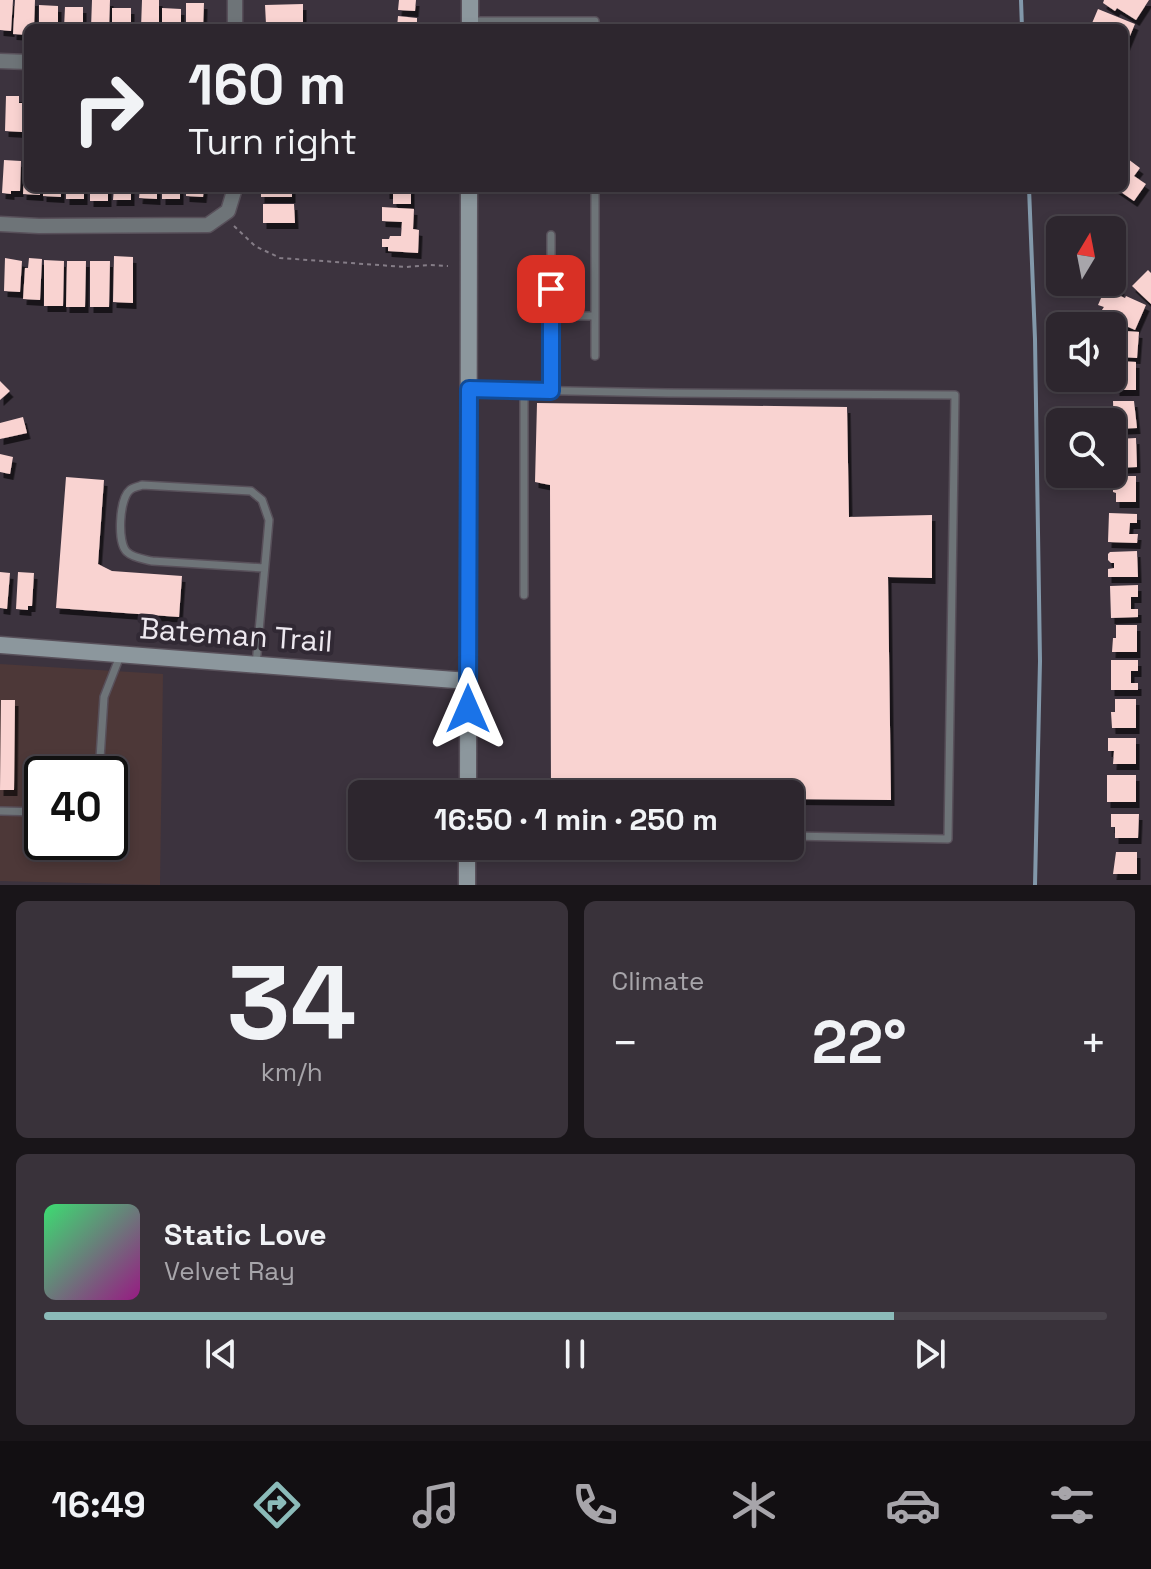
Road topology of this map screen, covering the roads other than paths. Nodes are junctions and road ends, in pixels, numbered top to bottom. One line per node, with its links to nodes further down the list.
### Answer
1 (235, 0): 3 (street)
2 (470, 0): 4 (street)
3 (235, 24)
4 (470, 24): 5 (lane)
5 (595, 24)
6 (0, 61): 7 (street)
7 (24, 62)
8 (234, 192): 11 (street)
9 (469, 192): 16 (street)
10 (595, 192): 14 (lane)
11 (0, 224)
12 (551, 235): 13 (lane)
13 (551, 316): 14 (lane); 18 (lane)
14 (595, 316): 15 (lane)
15 (595, 356)
16 (469, 389): 17 (lane); 24 (street)
17 (524, 390): 18 (lane); 20 (lane)
18 (551, 391): 29 (lane)
19 (264, 568): 19 (lane); 23 (lane)
20 (524, 595)
21 (0, 645): 22 (street, Bateman Trail)
22 (121, 654): 23 (street, Bateman Trail); 25 (lane)
23 (256, 665): 24 (street, Bateman Trail)
24 (468, 681): 26 (street)
25 (100, 756)
26 (468, 780)
27 (0, 811): 28 (lane)
28 (24, 812)
29 (804, 836)
30 (467, 860): 31 (street)
31 (467, 885)

